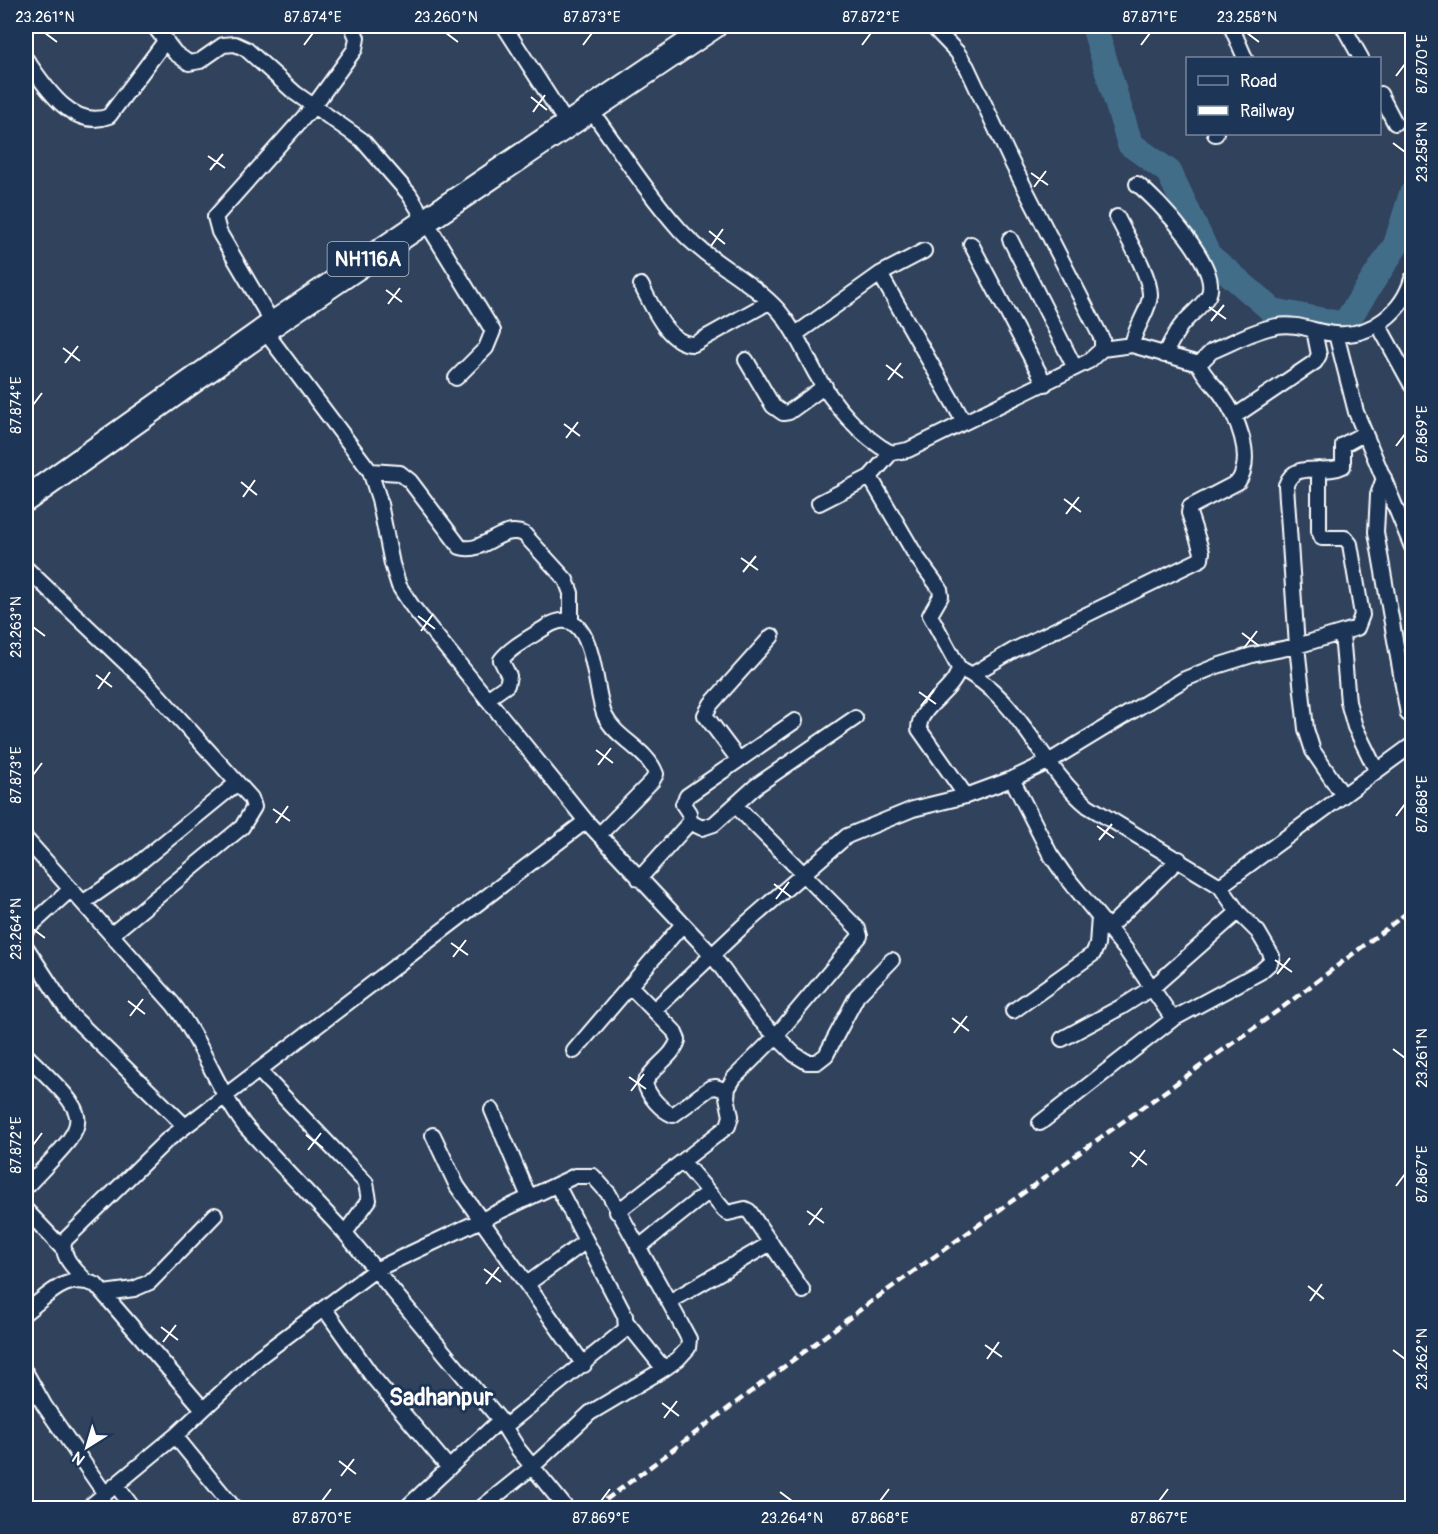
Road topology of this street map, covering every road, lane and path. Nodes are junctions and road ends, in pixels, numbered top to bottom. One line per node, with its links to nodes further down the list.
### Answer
1 (154, 26): 8 (street)
2 (352, 26): 13 (street)
3 (504, 26): 16 (street)
4 (713, 26): 14 (highway, NH116A)
5 (932, 26): 33 (street)
6 (1231, 26): 9 (street)
7 (1343, 26): 10 (street)
8 (166, 40): 11 (street); 13 (street)
9 (1245, 57)
10 (1360, 57)
11 (26, 59)
12 (1381, 96): 15 (street)
13 (313, 107): 19 (street); 28 (street)
14 (590, 109): 16 (highway, NH116A); 26 (street)
15 (1395, 123)
16 (567, 124): 19 (highway, NH116A)
17 (1137, 184): 34 (street)
18 (1118, 217): 32 (street)
19 (425, 221): 28 (highway, NH116A); 38 (street)
20 (1010, 239): 37 (street)
21 (971, 244): 39 (street)
22 (924, 251): 23 (street)
23 (880, 274): 30 (street); 43 (street)
24 (1413, 279): 27 (street)
25 (640, 285): 26 (street)
26 (769, 302): 30 (street)
27 (1378, 324): 31 (street); 41 (street)
28 (268, 327): 47 (street); 50 (highway, NH116A)
29 (1314, 330): 31 (street); 36 (street); 42 (street)
30 (796, 334): 40 (street)
31 (1336, 334): 44 (street)
32 (1132, 345): 33 (street); 34 (street)
33 (1102, 349): 37 (street)
34 (1164, 355): 36 (street)
35 (746, 360): 40 (street)
36 (1199, 364): 42 (street)
37 (1075, 368): 39 (street)
38 (456, 378)
39 (1045, 384): 43 (street)
40 (825, 386): 45 (street)
41 (1413, 387)
42 (1235, 417): 59 (street)
43 (964, 422): 45 (street)
44 (1365, 433): 46 (street); 49 (street)
45 (891, 453): 48 (street)
46 (1319, 469): 55 (street); 57 (street)
47 (370, 471): 54 (street); 60 (street)
48 (870, 477): 51 (street); 58 (street)
49 (1384, 478): 52 (street); 61 (street)
50 (26, 499)
51 (819, 503)
52 (1413, 547)
53 (26, 568): 69 (street)
54 (571, 621): 60 (street); 75 (street)
55 (1342, 634): 57 (street); 67 (street)
56 (772, 636): 65 (street)
57 (1296, 646): 66 (street); 70 (street)
58 (959, 668): 59 (street); 71 (street)
59 (973, 674): 66 (street)
60 (487, 699): 73 (street)
61 (1408, 714)
62 (855, 718): 72 (street)
63 (795, 721): 65 (street)
64 (1413, 745): 67 (street)
65 (738, 759): 74 (street)
66 (1050, 761): 68 (street); 77 (street)
67 (1377, 770): 70 (street)
68 (1012, 779): 71 (street); 84 (street)
69 (237, 783): 82 (street); 87 (street)
70 (1342, 794): 80 (street)
71 (966, 796): 78 (street)
72 (735, 805): 74 (street); 78 (street)
73 (586, 821): 75 (street); 100 (street)
74 (690, 822): 79 (street)
75 (599, 835): 79 (street)
76 (26, 839): 81 (street)
77 (1179, 859): 80 (street); 84 (street)
78 (803, 874): 89 (street); 96 (street)
79 (639, 879): 85 (street)
80 (1220, 886): 83 (street)
81 (71, 889): 82 (street); 86 (street)
82 (84, 902): 87 (street)
83 (1238, 912): 92 (street); 95 (street)
84 (1104, 922): 92 (street); 94 (street)
85 (682, 925): 89 (street); 91 (street)
86 (26, 930)
87 (112, 934): 102 (street)
88 (26, 947): 105 (street)
89 (712, 956): 93 (street); 96 (street)
90 (892, 960): 96 (street)
91 (630, 986): 93 (street); 98 (street)
92 (1153, 987): 95 (street); 97 (street)
93 (654, 1010): 101 (street)
94 (1013, 1011)
95 (1173, 1019): 104 (street)
96 (775, 1037): 101 (street)
97 (1062, 1039)
98 (574, 1051)
99 (26, 1055): 109 (street)
100 (259, 1071): 102 (street); 116 (street)
101 (727, 1091): 107 (street)
102 (226, 1096): 105 (street); 116 (street)
103 (492, 1110): 111 (street)
104 (1040, 1123)
105 (185, 1126): 120 (street)
106 (433, 1135): 115 (street)
107 (683, 1162): 110 (street); 113 (street)
108 (557, 1185): 111 (street); 113 (street); 117 (street)
109 (26, 1187)
110 (708, 1192): 118 (street); 119 (street)
111 (530, 1197): 115 (street)
112 (26, 1210): 120 (street)
113 (617, 1212): 119 (street)
114 (215, 1215): 125 (street)
115 (483, 1219): 121 (street); 123 (street)
116 (345, 1233): 121 (street)
117 (586, 1241): 123 (street); 129 (street)
118 (771, 1243): 124 (street); 126 (street)
119 (638, 1248): 126 (street)
120 (63, 1249): 122 (street)
121 (375, 1270): 127 (street); 134 (street)
122 (86, 1281): 125 (street); 128 (street)
123 (527, 1284): 130 (street)
124 (803, 1291)
125 (104, 1293): 133 (street)
126 (669, 1302): 131 (street)
127 (324, 1308): 133 (street); 137 (street)
128 (26, 1312)
129 (627, 1323): 130 (street); 131 (street)
130 (584, 1365): 134 (street)
131 (664, 1369): 136 (street)
132 (26, 1373): 138 (street)
133 (203, 1409): 135 (street)
134 (502, 1424): 136 (street); 137 (street)
135 (175, 1436): 138 (street); 141 (street)
136 (532, 1467): 143 (street); 144 (street)
137 (449, 1468): 142 (street)
138 (111, 1489): 139 (street); 140 (street)
139 (88, 1509)
140 (133, 1509)
141 (234, 1509)
142 (406, 1509)
143 (481, 1509)
144 (566, 1509)

